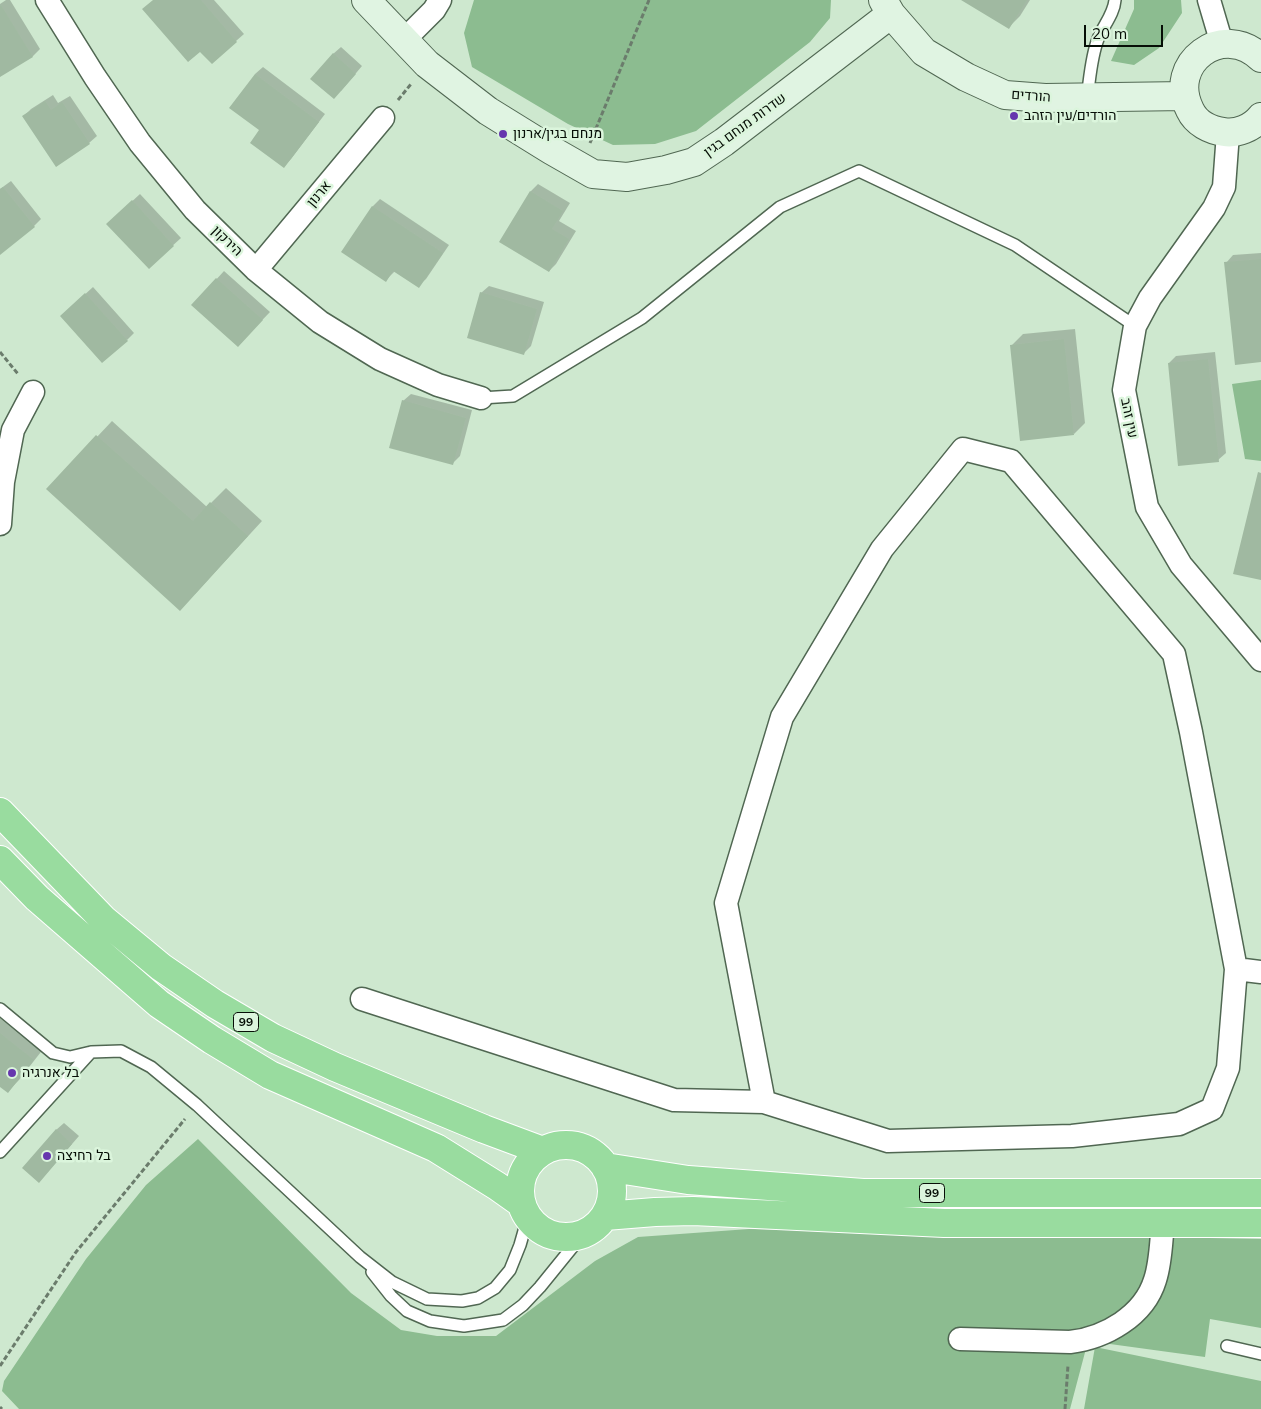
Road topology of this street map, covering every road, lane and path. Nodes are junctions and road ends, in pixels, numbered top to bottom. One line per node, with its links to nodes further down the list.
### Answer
1 (47, 0): 18 (street, הירקון)
2 (366, 0): 8 (street, שדרות מנחם בגין)
3 (440, 0): 8 (street)
4 (649, 0): 17 (path)
5 (1115, 0): 13 (lane)
6 (1209, 0): 9 (street)
7 (887, 7): 13 (street, הורדים); 17 (street, שדרות מנחם בגין)
8 (404, 40): 11 (street, שדרות מנחם בגין)
9 (1222, 44): 10 (street); 12 (street)
10 (1261, 58)
11 (427, 64): 14 (path); 17 (street, שדרות מנחם בגין)
12 (1185, 96): 13 (street, הורדים); 16 (street)
13 (1087, 98)
14 (383, 118): 18 (street, ארנון)
15 (1261, 118): 16 (street)
16 (1228, 133): 19 (street, עין זהב)
17 (580, 166)
18 (256, 270): 21 (street, הירקון)
19 (1135, 326): 21 (lane); 23 (street, עין זהב)
20 (32, 392): 22 (street)
21 (481, 398)
22 (0, 524)
23 (1261, 660)
24 (0, 812): 33 (highway, 99)
25 (0, 860): 37 (highway, 99)
26 (1236, 969): 27 (street); 31 (street); 31 (street)
27 (1261, 972)
28 (362, 999): 31 (street)
29 (0, 1009): 30 (lane)
30 (91, 1052): 32 (lane); 34 (lane)
31 (764, 1102)
32 (197, 1104): 42 (lane); 47 (path)
33 (543, 1151): 35 (highway); 37 (highway)
34 (0, 1152)
35 (605, 1166): 36 (highway, 99); 38 (highway)
36 (1261, 1194)
37 (524, 1210): 41 (highway, 99); 42 (lane)
38 (605, 1216): 39 (highway, 99); 41 (highway)
39 (1163, 1223): 40 (highway, 99); 44 (street)
40 (1261, 1223)
41 (583, 1234): 42 (lane)
42 (360, 1257)
43 (960, 1339): 44 (street)
44 (1070, 1342): 48 (path)
45 (1227, 1346): 46 (lane)
46 (1261, 1354)
47 (0, 1366)
48 (1065, 1409)

